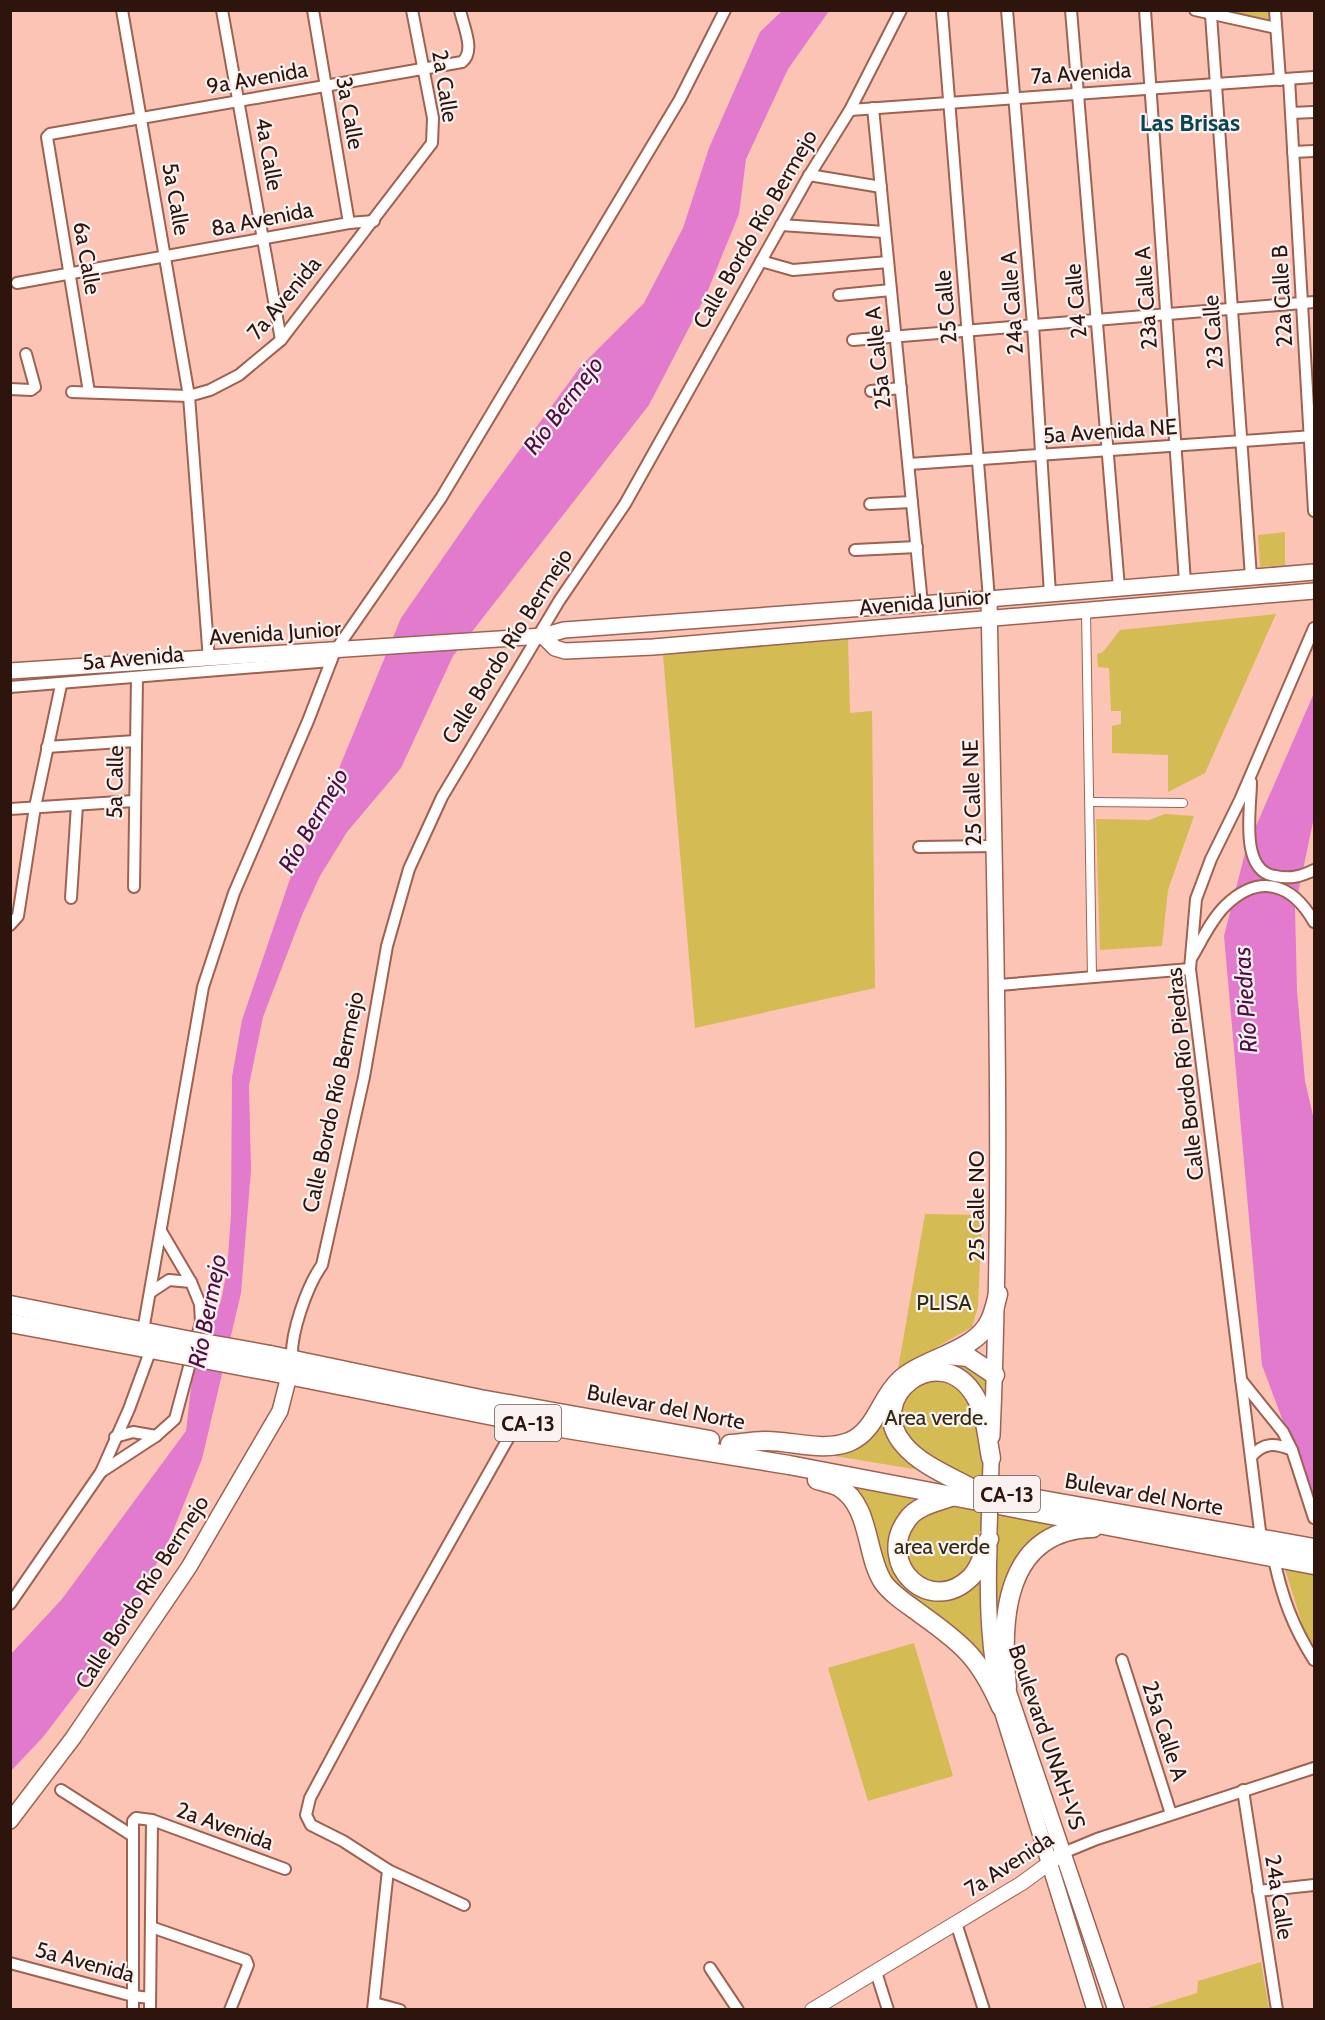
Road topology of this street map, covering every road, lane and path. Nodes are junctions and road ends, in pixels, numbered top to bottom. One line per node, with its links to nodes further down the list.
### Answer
1 (122, 10): 30 (street, 5a Calle)
2 (222, 10): 24 (street, 4a Calle)
3 (313, 10): 20 (street, 3a Calle)
4 (412, 10): 16 (street, 2a Calle)
5 (460, 10): 16 (street, 9a Avenida)
6 (725, 10): 89 (street)
7 (901, 10): 27 (street, Calle Bordo Río Bermejo)
8 (1007, 10): 23 (street, 24a Calle A)
9 (1071, 10): 22 (street, 24 Calle)
10 (1145, 10): 21 (street, 23a Calle A)
11 (1195, 10): 14 (street)
12 (1275, 10): 15 (street, 22a Calle B)
13 (942, 12): 25 (street, 25 Calle)
14 (1211, 15): 15 (street); 19 (street, 23 Calle)
15 (1276, 27): 18 (street, 22a Calle B)
16 (424, 70): 20 (street, 9a Avenida); 36 (street, 2a Calle)
17 (1314, 77): 18 (street, 7a Avenida)
18 (1284, 80): 19 (street, 7a Avenida); 29 (street, 22a Calle B)
19 (1215, 84): 21 (street, 7a Avenida); 50 (street, 23 Calle)
20 (326, 86): 24 (street, 9a Avenida); 37 (street, 3a Calle)
21 (1151, 89): 22 (street, 7a Avenida); 51 (street, 23a Calle A)
22 (1078, 94): 23 (street, 7a Avenida); 52 (street, 24 Calle)
23 (1016, 98): 25 (street, 7a Avenida); 53 (street, 24a Calle A)
24 (239, 100): 30 (street, 9a Avenida); 40 (street, 4a Calle)
25 (949, 103): 26 (street, 7a Avenida); 54 (street, 25 Calle)
26 (873, 108): 27 (street, 7a Avenida); 35 (street, 25a Calle A)
27 (850, 110): 34 (street, Calle Bordo Río Bermejo)
28 (1314, 112): 29 (street)
29 (1291, 113): 33 (street, 22a Calle B)
30 (141, 118): 31 (street, 9a Avenida); 41 (street, 5a Calle)
31 (51, 134): 44 (street, 6a Calle)
32 (1314, 151): 33 (street)
33 (1293, 152): 49 (street, 22a Calle B)
34 (809, 175): 35 (street); 38 (street, Calle Bordo Río Bermejo)
35 (881, 187): 39 (street, 25a Calle A)
36 (374, 221): 37 (street, 8a Avenida); 56 (street, 7a Avenida)
37 (349, 223): 40 (street, 8a Avenida)
38 (781, 225): 39 (street); 42 (street, Calle Bordo Río Bermejo)
39 (885, 231): 43 (street, 25a Calle A)
40 (264, 239): 41 (street, 8a Avenida); 56 (street, 4a Calle)
41 (166, 257): 44 (street, 8a Avenida); 64 (street, 5a Calle)
42 (761, 261): 43 (street); 88 (street, Calle Bordo Río Bermejo)
43 (888, 262): 46 (street, 25a Calle A)
44 (70, 272): 45 (street, 8a Avenida); 62 (street, 6a Calle)
45 (16, 283)
46 (891, 290): 47 (street); 55 (street, 25a Calle A)
47 (839, 296)
48 (1314, 302): 49 (street)
49 (1302, 303): 50 (street); 65 (street, 22a Calle B)
50 (1231, 309): 51 (street); 66 (street, 23 Calle)
51 (1166, 314): 52 (street); 67 (street, 23a Calle A)
52 (1097, 320): 53 (street); 68 (street, 24 Calle)
53 (1033, 325): 54 (street); 69 (street, 24a Calle A)
54 (967, 330): 55 (street); 70 (street, 25 Calle)
55 (897, 336): 57 (street); 59 (street, 25a Calle A)
56 (281, 340): 64 (street, 7a Avenida)
57 (853, 340)
58 (26, 354): 60 (street)
59 (901, 388): 61 (street); 71 (street, 25a Calle A)
60 (10, 389)
61 (871, 391)
62 (89, 392): 63 (street, 7a Avenida); 64 (street, 7a Avenida)
63 (72, 393)
64 (189, 396): 90 (street, 5a Calle)
65 (1312, 436): 66 (street, 5a Avenida NE); 74 (street, 22a Calle B)
66 (1241, 441): 67 (street, 5a Avenida NE); 78 (street, 23 Calle)
67 (1176, 446): 68 (street, 5a Avenida NE); 79 (street, 23a Calle A)
68 (1107, 451): 69 (street, 5a Avenida NE); 80 (street, 24 Calle)
69 (1041, 455): 70 (street, 5a Avenida NE); 82 (street, 24a Calle A)
70 (978, 460): 71 (street, 5a Avenida NE); 83 (street, 25 Calle)
71 (909, 464): 72 (street, 25a Calle A)
72 (912, 502): 73 (street); 75 (street, 25a Calle A)
73 (870, 504)
74 (1314, 511)
75 (917, 548): 76 (street); 84 (street, 25a Calle A)
76 (855, 550)
77 (1314, 572): 78 (main road, Avenida Junior)
78 (1251, 577): 79 (main road, Avenida Junior)
79 (1185, 582): 80 (main road, Avenida Junior)
80 (1119, 588): 82 (main road, Avenida Junior)
81 (1314, 591): 85 (main road, Avenida Junior)
82 (1050, 594): 83 (main road, Avenida Junior)
83 (989, 599): 84 (main road, Avenida Junior); 86 (main road, 25 Calle NE)
84 (922, 604): 88 (main road, Avenida Junior)
85 (1086, 611): 86 (main road, Avenida Junior); 99 (street)
86 (989, 620): 88 (main road, Avenida Junior); 104 (main road, 25 Calle NE)
87 (1314, 627): 97 (street, Calle Bordo Río Piedras)
88 (536, 636): 89 (main road, Avenida Junior); 124 (street, Calle Bordo Río Bermejo)
89 (339, 654): 90 (main road, Avenida Junior); 92 (street, 5a Avenida); 114 (street)
90 (209, 660): 91 (main road, Avenida Junior)
91 (10, 671)
92 (137, 677): 93 (street, 5a Avenida); 95 (street, 5a Calle)
93 (61, 685): 94 (street, 5a Avenida); 96 (street)
94 (10, 687)
95 (135, 741): 96 (street); 98 (street, 5a Calle)
96 (47, 747): 102 (street)
97 (1251, 776): 106 (street); 111 (street, Calle Bordo Río Piedras)
98 (134, 801): 101 (street); 107 (street, 5a Calle)
99 (1090, 801): 100 (street); 112 (street)
100 (1183, 802)
101 (77, 805): 102 (street); 108 (street)
102 (35, 807): 103 (street); 110 (street)
103 (10, 809)
104 (996, 846): 105 (street); 113 (main road, 25 Calle NE)
105 (919, 847)
106 (1314, 870)
107 (134, 887)
108 (71, 898)
109 (1314, 922): 111 (street)
110 (11, 925)
111 (1190, 964): 112 (street); 126 (street, Calle Bordo Río Piedras)
112 (1092, 977): 113 (street)
113 (999, 985): 117 (main road, 25 Calle NO)
114 (160, 1231): 115 (street); 116 (street)
115 (191, 1282): 116 (street); 130 (street)
116 (151, 1292): 120 (street)
117 (998, 1294): 123 (highway); 125 (main road, 25 Calle NO)
118 (10, 1305): 120 (highway, Bulevar del Norte / CA-13)
119 (10, 1323): 122 (highway, Bulevar del Norte / CA-13)
120 (143, 1331): 121 (highway, Bulevar del Norte / CA-13)
121 (185, 1348): 122 (highway, Bulevar del Norte / CA-13); 124 (highway, Bulevar del Norte / CA-13, bridge)
122 (151, 1349): 127 (street)
123 (947, 1355): 125 (highway); 132 (highway)
124 (291, 1368): 128 (highway, Bulevar del Norte / CA-13); 132 (highway, Bulevar del Norte / CA-13); 159 (main road, Calle Bordo Río Bermejo)
125 (995, 1375): 136 (main road, 25 Calle NO)
126 (1241, 1380): 133 (street); 135 (street, Calle Bordo Río Piedras)
127 (129, 1410): 129 (street); 131 (street)
128 (518, 1422): 137 (highway, Bulevar del Norte / CA-13); 164 (street)
129 (139, 1433): 130 (street); 131 (street)
130 (156, 1436): 134 (street)
131 (115, 1439): 134 (street); 138 (street)
132 (730, 1444): 139 (highway, Bulevar del Norte / CA-13)
133 (1292, 1450): 135 (street); 141 (street)
134 (134, 1451): 138 (street)
135 (1251, 1457): 144 (street, Calle Bordo Río Piedras)
136 (991, 1461): 139 (highway); 143 (main road, 25 Calle NO, bridge)
137 (789, 1465): 140 (highway, Bulevar del Norte / CA-13); 153 (highway)
138 (101, 1472): 148 (street)
139 (969, 1487): 144 (highway, Bulevar del Norte / CA-13)
140 (953, 1496): 142 (highway, Bulevar del Norte / CA-13); 143 (highway)
141 (1314, 1518)
142 (1115, 1528): 146 (highway, Bulevar del Norte / CA-13); 152 (highway)
143 (989, 1536): 149 (main road, 25 Calle NO)
144 (1260, 1539): 146 (highway, Bulevar del Norte / CA-13)
145 (1314, 1548): 146 (highway, Bulevar del Norte / CA-13)
146 (1280, 1553): 147 (highway, Bulevar del Norte / CA-13); 151 (street)
147 (1314, 1565)
148 (12, 1600)
149 (990, 1642): 152 (main road, Boulevard UNAH-VS); 153 (main road, Boulevard UNAH-VS)
150 (1122, 1660): 157 (street, 25a Calle A)
151 (1314, 1660)
152 (1007, 1687): 161 (main road, Boulevard UNAH-VS)
153 (1001, 1707): 162 (main road, Boulevard UNAH-VS)
154 (1314, 1768): 156 (street, 7a Avenida)
155 (62, 1790): 160 (street)
156 (1243, 1790): 157 (street, 7a Avenida); 166 (street, 24a Calle)
157 (1171, 1814): 161 (street, 7a Avenida)
158 (152, 1820): 160 (street); 163 (street, 2a Avenida); 169 (street)
159 (10, 1821)
160 (133, 1836): 173 (street)
161 (1063, 1852): 162 (street, 7a Avenida); 184 (main road, Boulevard UNAH-VS)
162 (1047, 1862): 168 (street, 7a Avenida); 183 (main road, Boulevard UNAH-VS)
163 (285, 1869)
164 (388, 1870): 167 (street); 175 (street)
165 (1314, 1886): 166 (street)
166 (1257, 1892): 185 (street, 24a Calle)
167 (464, 1905)
168 (956, 1923): 172 (street, 7a Avenida); 182 (street)
169 (151, 1927): 174 (street); 177 (street)
170 (10, 1963): 173 (street, 5a Avenida)
171 (711, 1968): 179 (street)
172 (876, 1972): 180 (street, 7a Avenida); 181 (street)
173 (133, 1996): 174 (street, 5a Avenida); 176 (street)
174 (150, 2004)
175 (373, 2006): 178 (street)
176 (133, 2010)
177 (230, 2010)
178 (400, 2010)
179 (738, 2010)
180 (812, 2010)
181 (888, 2010)
182 (984, 2010)
183 (1095, 2010)
184 (1116, 2010)
185 (1277, 2010)

